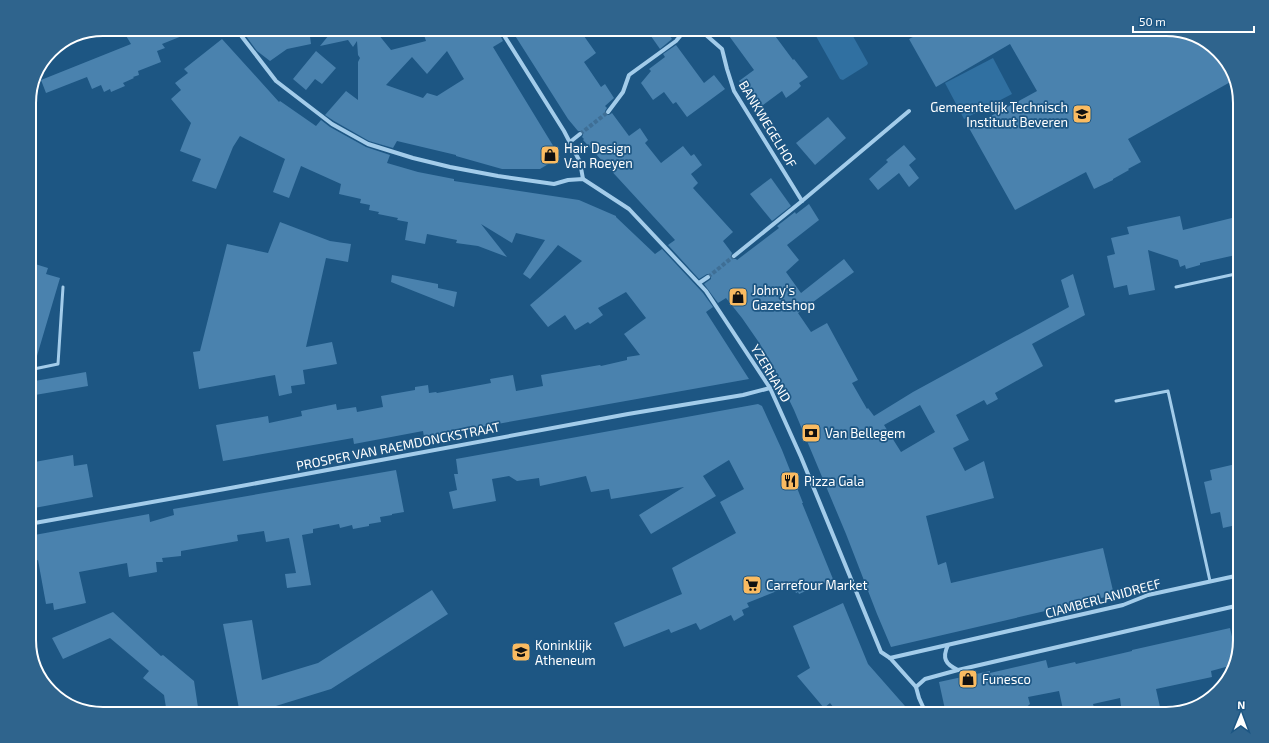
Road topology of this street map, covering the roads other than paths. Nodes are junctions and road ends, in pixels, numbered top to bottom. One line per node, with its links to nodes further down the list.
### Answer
1 (241, 36): 9 (street)
2 (504, 36): 8 (street)
3 (680, 36): 6 (street, BANKWEGELHOF)
4 (707, 36): 10 (street, BANKWEGELHOF)
5 (909, 111): 10 (street)
6 (608, 112)
7 (580, 134): 8 (street)
8 (570, 142): 9 (street)
9 (583, 179): 14 (street, YZERHAND)
10 (802, 201): 11 (street)
11 (734, 256)
12 (1233, 275): 16 (lane)
13 (708, 277): 14 (street)
14 (699, 283): 18 (street, YZERHAND)
15 (63, 286): 17 (lane)
16 (1176, 287)
17 (36, 369)
18 (770, 388): 20 (street, PROSPER VAN RAEMDONCKSTRAAT); 25 (street, YZERHAND)
19 (1116, 401): 22 (lane)
20 (36, 523)
21 (1233, 576): 22 (street, CIAMBERLANIDREEF)
22 (1210, 581): 24 (street, CIAMBERLANIDREEF)
23 (1233, 608): 26 (street)
24 (948, 645): 25 (street, CIAMBERLANIDREEF); 26 (street)
25 (890, 658): 27 (street, YZERHAND)
26 (958, 670): 27 (street)
27 (916, 687): 28 (street, YZERHAND)
28 (923, 707)

